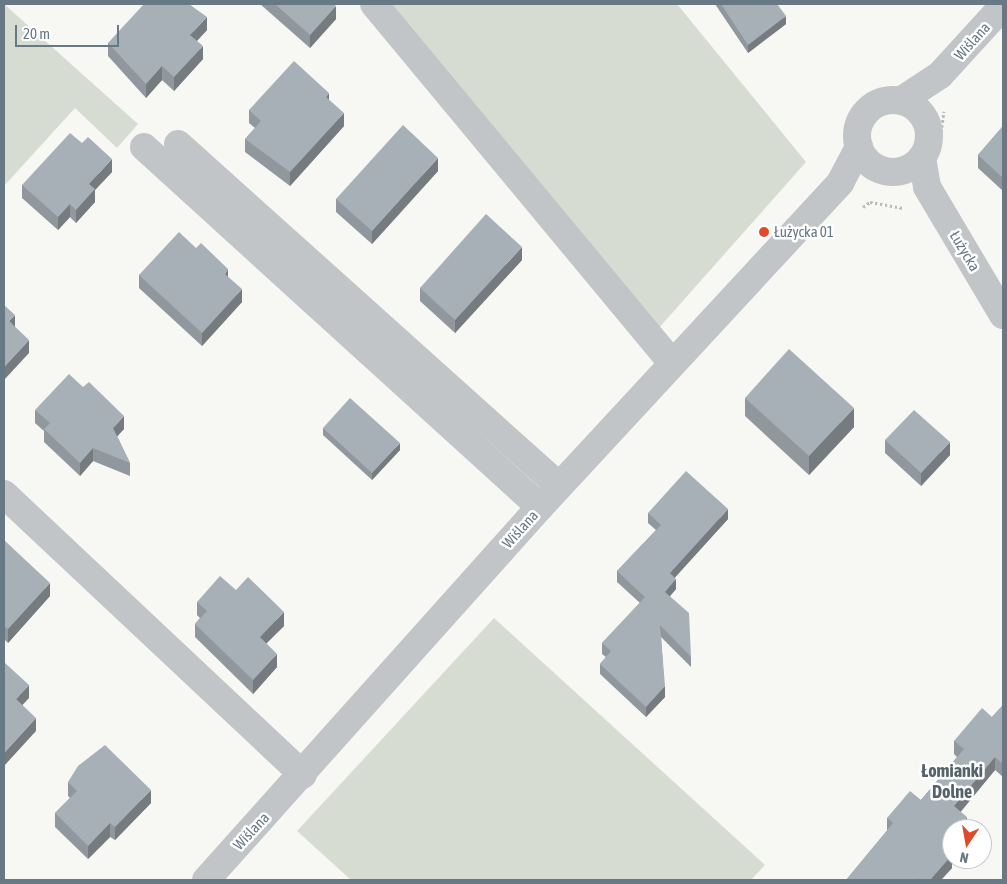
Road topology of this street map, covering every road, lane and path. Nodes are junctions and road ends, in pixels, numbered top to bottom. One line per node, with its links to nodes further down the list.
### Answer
1 (374, 4): 13 (street)
2 (1003, 6): 3 (street, Wiślana)
3 (940, 75): 4 (street, Wiślana); 6 (street, Wiślana)
4 (902, 100): 6 (street); 8 (street)
5 (948, 103): 10 (path)
6 (924, 117): 10 (street)
7 (178, 144): 14 (street)
8 (859, 147): 10 (street); 11 (street, Wiślana)
9 (144, 148): 16 (street)
10 (911, 160): 11 (street, Wiślana); 12 (street, Łużycka)
11 (840, 183): 13 (street, Wiślana)
12 (1003, 315)
13 (672, 363): 14 (street, Wiślana)
14 (559, 486): 16 (street, Wiślana)
15 (4, 494): 17 (street)
16 (540, 507): 17 (street, Wiślana)
17 (303, 774): 18 (street, Wiślana)
18 (206, 880)

